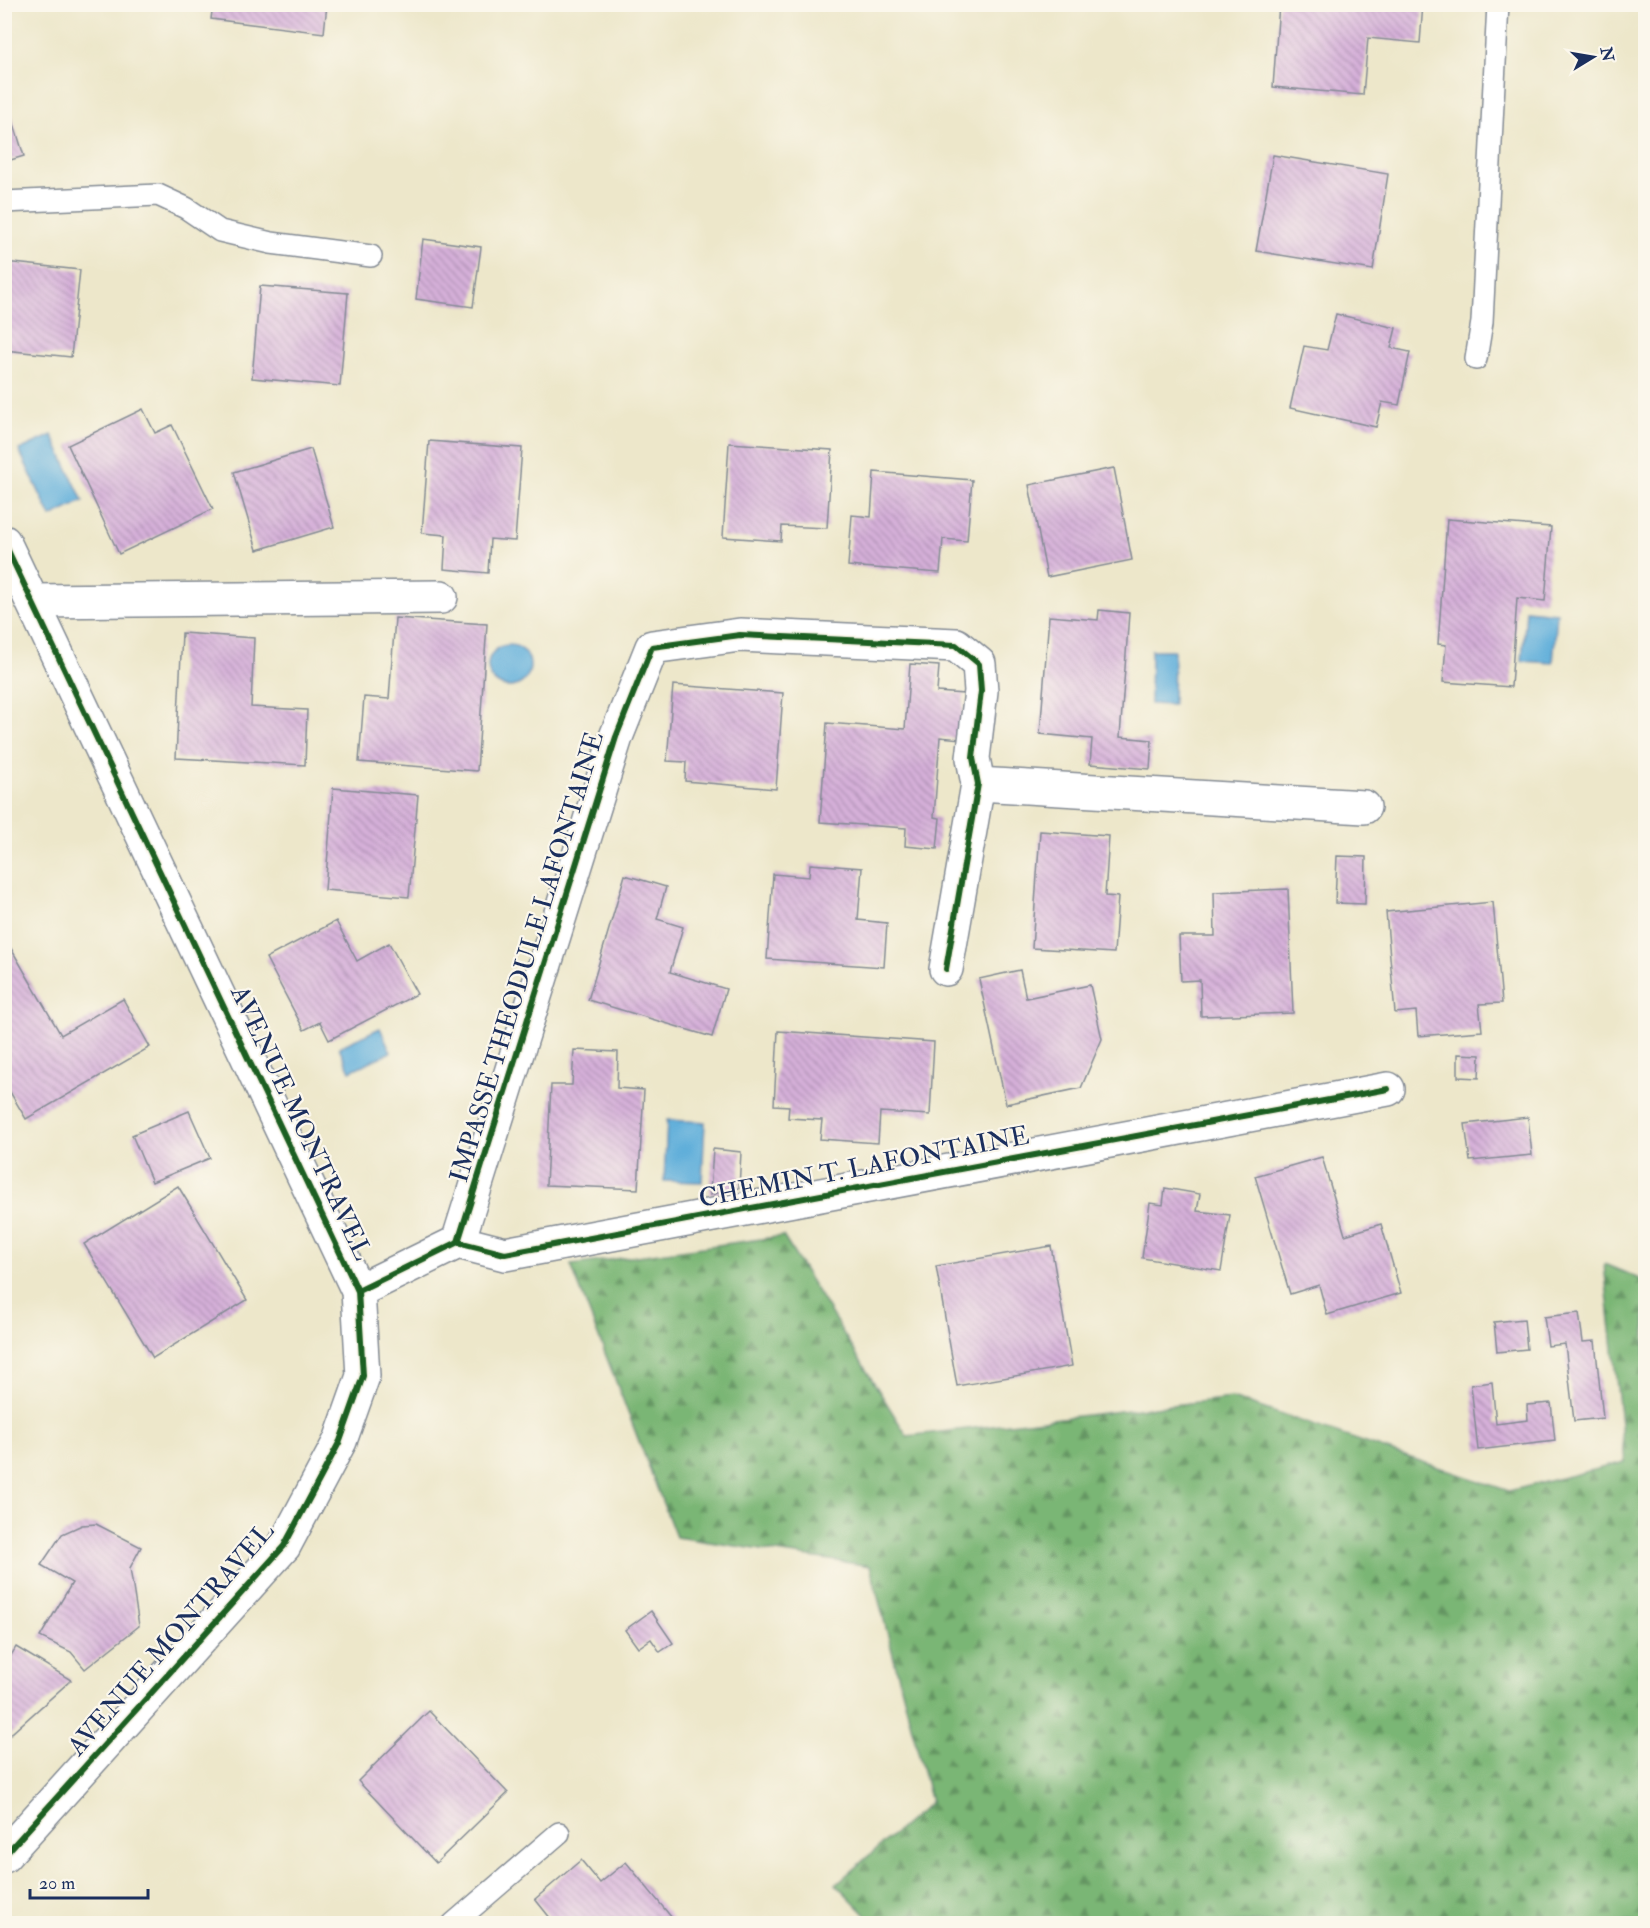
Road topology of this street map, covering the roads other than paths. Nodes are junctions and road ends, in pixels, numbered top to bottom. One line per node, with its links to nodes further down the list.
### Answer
1 (1498, 4): 4 (lane)
2 (4, 202): 3 (lane)
3 (371, 256)
4 (1476, 359)
5 (4, 542): 7 (street, AVENUE MONTRAVEL)
6 (441, 597): 7 (street)
7 (34, 601): 13 (street, AVENUE MONTRAVEL)
8 (978, 783): 9 (street); 10 (street, IMPASSE THEODULE LAFONTAINE); 12 (street, IMPASSE THEODULE LAFONTAINE)
9 (1364, 807)
10 (946, 969)
11 (1388, 1089): 12 (street, CHEMIN T. LAFONTAINE)
12 (458, 1242): 13 (street)
13 (358, 1292): 15 (street, AVENUE MONTRAVEL)
14 (559, 1833): 16 (lane)
15 (4, 1856)
16 (453, 1923)

